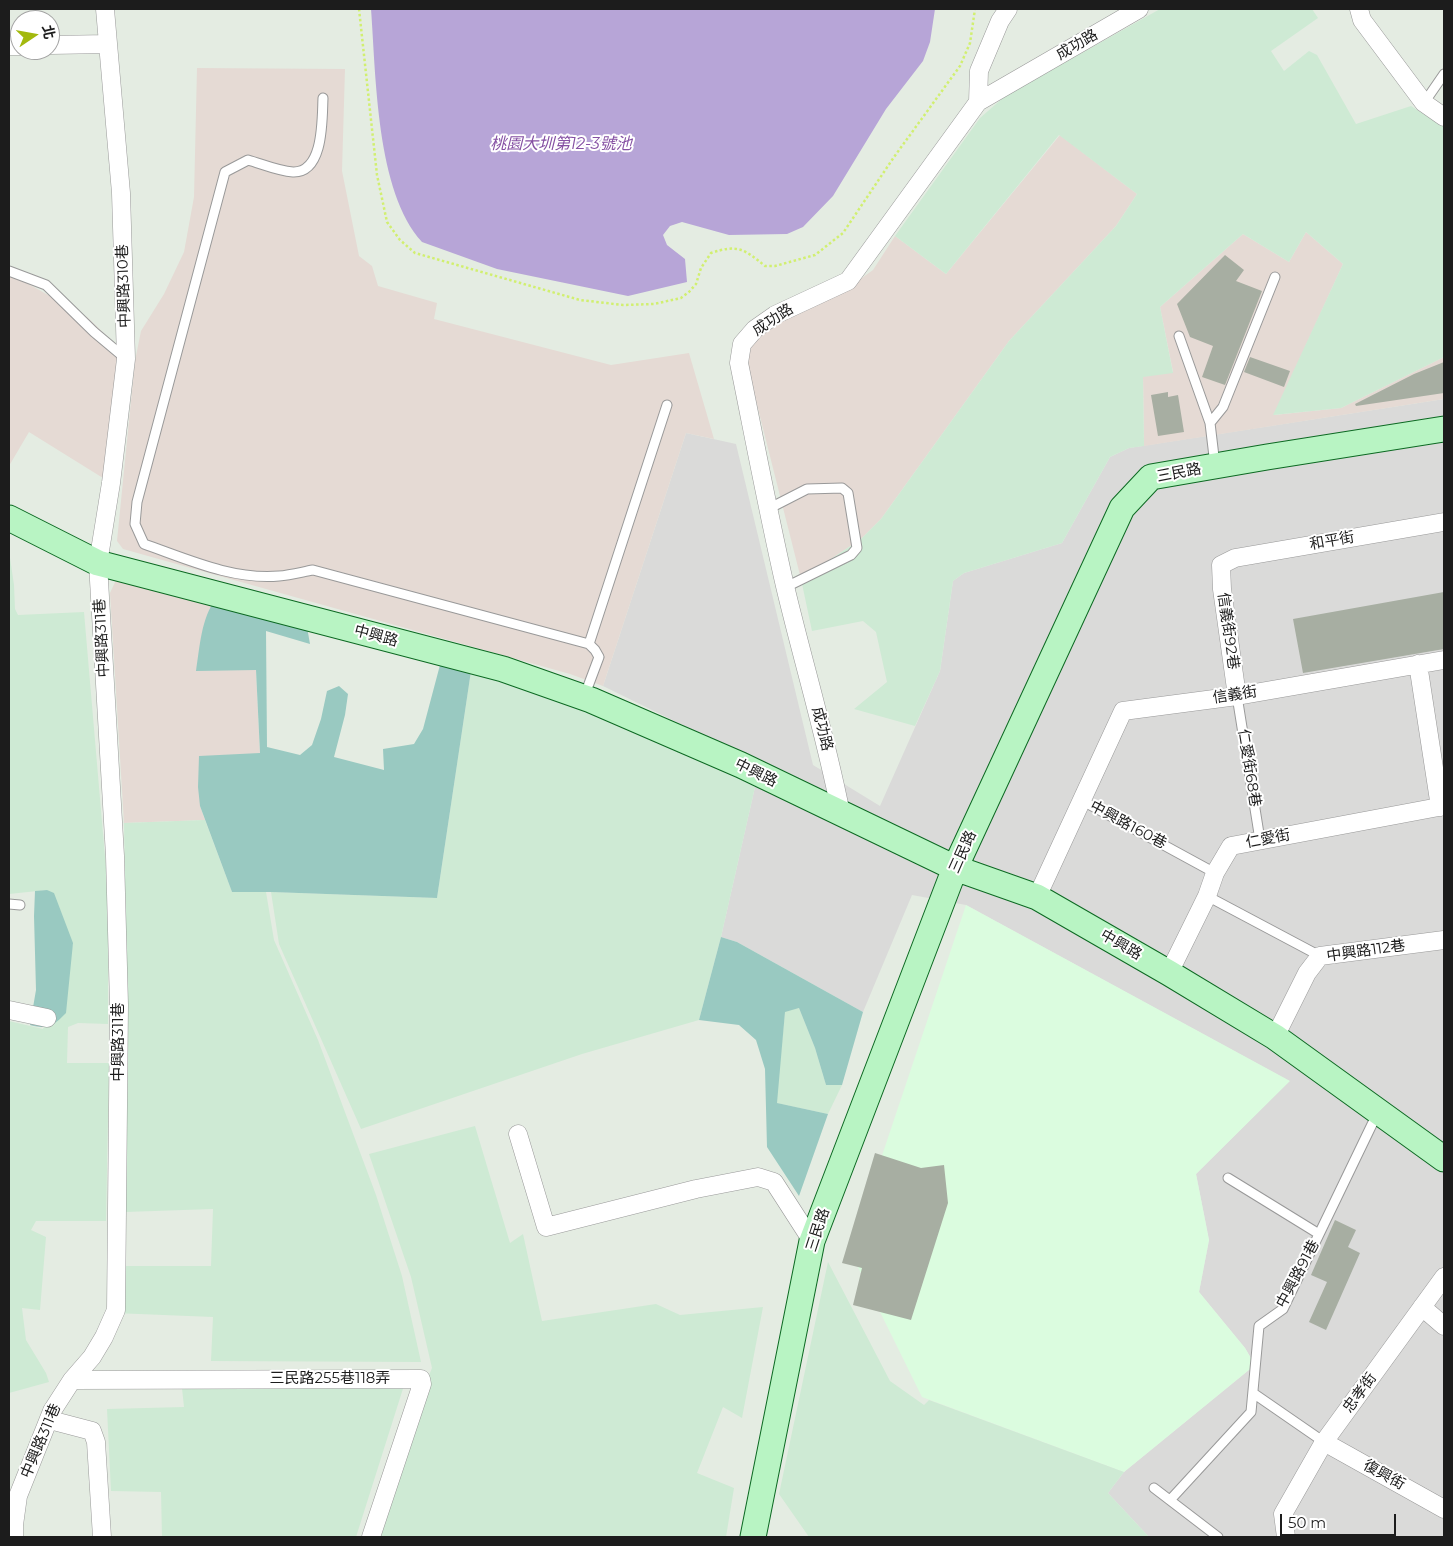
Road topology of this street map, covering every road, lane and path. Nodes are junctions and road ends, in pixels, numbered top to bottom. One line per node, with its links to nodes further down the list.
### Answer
1 (105, 9): 7 (street, 中興路310巷)
2 (360, 9): 3 (path)
3 (975, 9)
4 (1008, 9): 11 (street)
5 (1139, 9): 11 (street, 成功路)
6 (1359, 9): 12 (street)
7 (108, 44): 8 (street); 17 (street, 中興路310巷)
8 (60, 45)
9 (1444, 74): 12 (lane)
10 (323, 98): 28 (lane)
11 (978, 102): 22 (street, 成功路)
12 (1424, 102): 13 (street)
13 (1444, 117)
14 (9, 271): 17 (lane)
15 (1275, 278): 19 (lane)
16 (1179, 336): 19 (lane)
17 (126, 359): 25 (street, 中興路310巷)
18 (666, 405): 28 (lane)
19 (1210, 423): 21 (lane)
20 (1444, 429): 21 (street, 三民路)
21 (1215, 466): 37 (street, 三民路)
22 (768, 509): 27 (street, 成功路); 27 (lane)
23 (9, 518): 25 (street, 中興路)
24 (1444, 522): 26 (street, 和平街)
25 (98, 563): 32 (street, 中興路); 58 (street, 中興路311巷)
26 (1221, 566): 31 (street, 信義街92巷)
27 (786, 587): 35 (street, 成功路)
28 (589, 644): 32 (lane)
29 (1444, 660): 30 (street, 信義街)
30 (1418, 664): 31 (street, 信義街); 34 (street)
31 (1237, 696): 33 (street, 信義街); 36 (lane, 仁愛街68巷)
32 (584, 697): 35 (street, 中興路)
33 (1081, 800): 38 (lane, 中興路160巷); 40 (street, 中興路160巷)
34 (1442, 806): 36 (street, 仁愛街)
35 (841, 814): 37 (street, 中興路)
36 (1260, 840): 38 (street, 仁愛街)
37 (955, 868): 40 (street, 中興路); 54 (street, 三民路)
38 (1216, 873): 39 (street, 仁愛街)
39 (1207, 896): 44 (lane); 45 (street, 仁愛街)
40 (1037, 897): 45 (street, 中興路)
41 (9, 904): 42 (lane)
42 (20, 905)
43 (1444, 940): 44 (street, 中興路112巷)
44 (1320, 956): 48 (street, 中興路112巷)
45 (1169, 973): 48 (street, 中興路)
46 (9, 1010): 47 (street)
47 (47, 1018)
48 (1275, 1037): 49 (street, 中興路)
49 (1378, 1112): 51 (street, 中興路); 53 (lane, 中興路91巷)
50 (518, 1134): 54 (street)
51 (1444, 1158)
52 (1228, 1178): 53 (lane)
53 (1318, 1234): 59 (lane, 中興路91巷)
54 (812, 1241): 69 (street, 三民路)
55 (1444, 1277): 56 (street, 忠孝街)
56 (1422, 1307): 57 (street); 61 (street, 忠孝街)
57 (1444, 1326)
58 (72, 1380): 60 (street, 中興路311巷); 68 (street, 三民路255巷118弄)
59 (1253, 1393): 61 (lane); 64 (lane, 中興路91巷)
60 (50, 1420): 63 (street, 中興路311巷); 67 (street)
61 (1324, 1442): 65 (street, 復興街); 71 (street, 忠孝街)
62 (1154, 1488): 64 (lane)
63 (13, 1498): 66 (street, 中興路311巷)
64 (1171, 1500): 70 (lane)
65 (1444, 1507)
66 (14, 1537)
67 (102, 1537)
68 (371, 1537)
69 (753, 1537)
70 (1218, 1537)
71 (1286, 1537)

